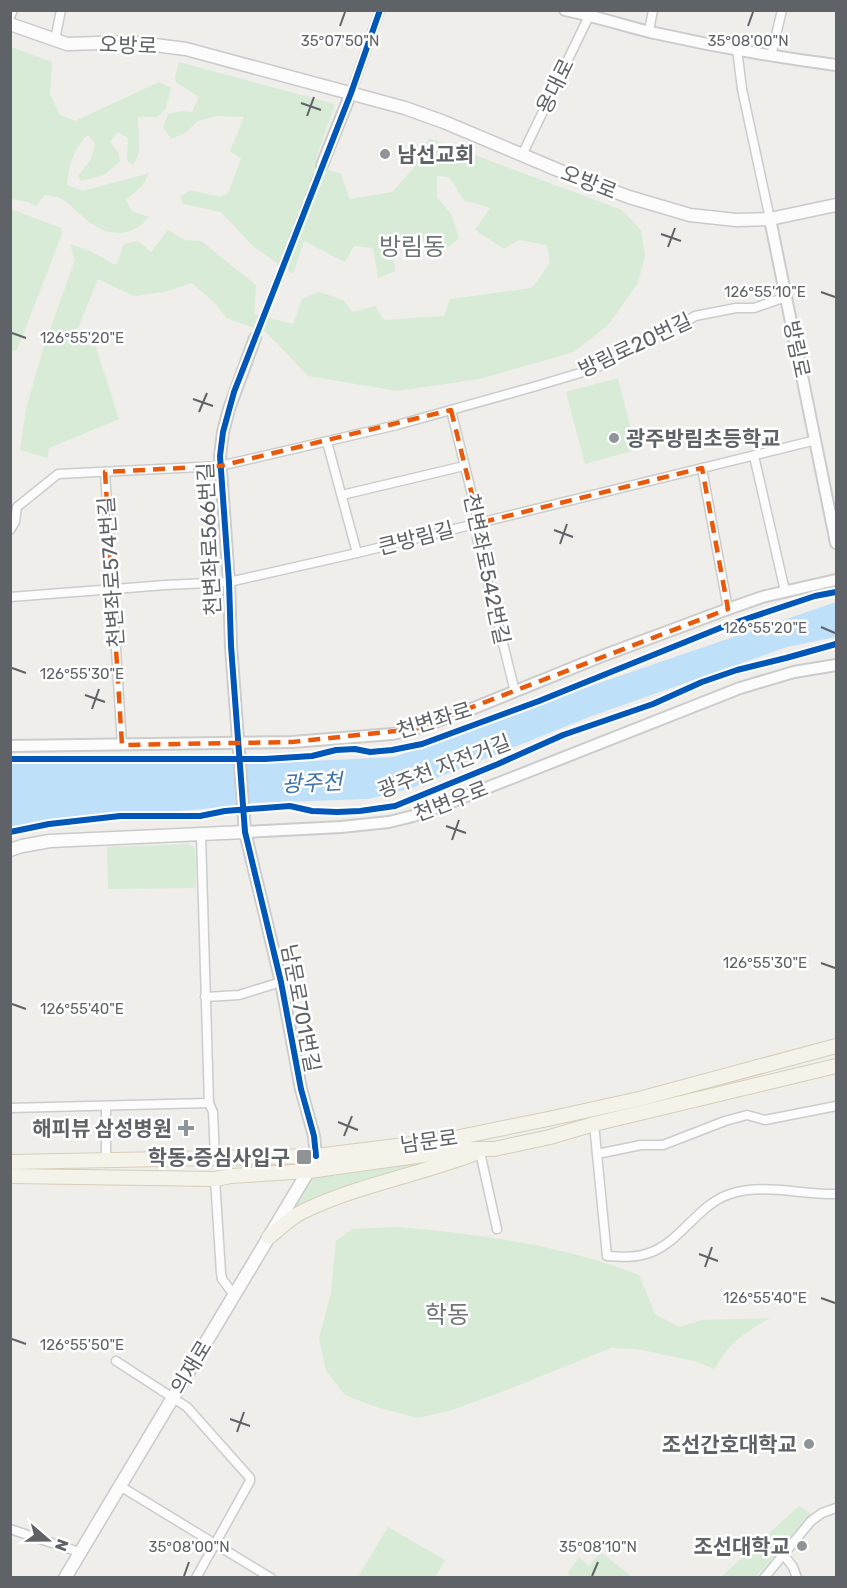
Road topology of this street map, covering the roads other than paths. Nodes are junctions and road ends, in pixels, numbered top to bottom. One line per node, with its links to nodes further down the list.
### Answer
1 (13, 10): 8 (street)
2 (61, 10): 11 (street)
3 (380, 10): 15 (street)
4 (653, 10): 10 (street)
5 (782, 10): 13 (street)
6 (568, 11): 7 (street)
7 (588, 16): 10 (street); 16 (street, 용대로)
8 (10, 17)
9 (10, 24): 11 (main road, 오방로)
10 (649, 32): 12 (street)
11 (55, 40): 15 (main road, 오방로)
12 (737, 49): 13 (street); 19 (street, 방림로)
13 (771, 56): 14 (street)
14 (837, 65)
15 (351, 93): 16 (main road, 오방로); 17 (street)
16 (522, 155): 19 (main road, 오방로)
17 (322, 165)
18 (837, 205): 19 (main road, 오방로)
19 (770, 219): 20 (street, 방림로)
20 (786, 297): 22 (street, 방림로20번길); 23 (street, 방림로)
21 (255, 338): 26 (street, 천변좌로566번길)
22 (451, 410): 24 (street, 방림로20번길); 27 (street, 천변좌로542번길)
23 (816, 440): 25 (street, 큰방림길); 33 (street, 방림로)
24 (327, 442): 26 (street, 방림로20번길); 30 (street)
25 (754, 456): 28 (street, 큰방림길); 38 (street)
26 (220, 466): 29 (street, 방림로20번길); 36 (street, 천변좌로566번길)
27 (464, 466): 30 (street); 31 (street, 천변좌로542번길)
28 (702, 468): 31 (street, 큰방림길); 40 (street)
29 (105, 472): 32 (street, 방림로20번길); 37 (street, 천변좌로574번길)
30 (342, 495): 34 (street)
31 (479, 523): 34 (street, 큰방림길); 42 (street, 천변좌로542번길)
32 (10, 530)
33 (837, 543)
34 (357, 553): 36 (street, 큰방림길)
35 (837, 580): 38 (street, 천변좌로)
36 (229, 582): 37 (street, 큰방림길); 43 (street, 천변좌로566번길)
37 (112, 589): 39 (street, 큰방림길); 44 (street, 천변좌로574번길)
38 (785, 591): 40 (street, 천변좌로)
39 (10, 597)
40 (728, 609): 42 (street, 천변좌로)
41 (837, 665): 46 (street, 천변우로)
42 (515, 692): 43 (street, 천변좌로)
43 (239, 743): 44 (street, 천변좌로); 46 (street, 천변좌로566번길)
44 (122, 745): 45 (street, 천변좌로)
45 (10, 746)
46 (245, 832): 47 (main road, 천변우로); 49 (street, 남문로701번길)
47 (201, 835): 48 (main road, 천변우로); 50 (street)
48 (10, 850)
49 (281, 982): 50 (street); 61 (street, 남문로701번길)
50 (205, 997): 53 (street)
51 (837, 1046): 54 (main road, 남문로)
52 (837, 1066): 58 (main road, 남문로)
53 (209, 1103): 55 (street); 62 (street)
54 (613, 1105): 58 (main road); 61 (main road, 남문로)
55 (106, 1106): 57 (street); 63 (street)
56 (837, 1106): 60 (street)
57 (10, 1108)
58 (597, 1123): 59 (main road, 남문로); 60 (street)
59 (487, 1150): 65 (main road, 남문로); 69 (street, 남문로); 70 (main road)
60 (597, 1154): 68 (street)
61 (316, 1156): 62 (main road, 남문로); 65 (main road, 의재로)
62 (215, 1158): 63 (main road, 남문로)
63 (106, 1160): 64 (main road, 남문로)
64 (10, 1162)
65 (309, 1171): 67 (main road, 남문로); 70 (main road, 의재로)
66 (10, 1176): 67 (main road, 남문로)
67 (216, 1179): 71 (street)
68 (837, 1194)
69 (496, 1229)
70 (269, 1237): 71 (main road, 의재로)
71 (234, 1295): 73 (main road, 의재로)
72 (116, 1361): 73 (street)
73 (173, 1397): 74 (main road, 의재로); 77 (street)
74 (120, 1486): 77 (street); 78 (main road, 의재로)
75 (837, 1508): 79 (street)
76 (10, 1529): 78 (street)
77 (215, 1544): 81 (street); 82 (street)
78 (79, 1552): 80 (main road, 의재로)
79 (783, 1554): 83 (street); 84 (street)
80 (65, 1578)
81 (196, 1578)
82 (271, 1578)
83 (764, 1578)
84 (797, 1578)

